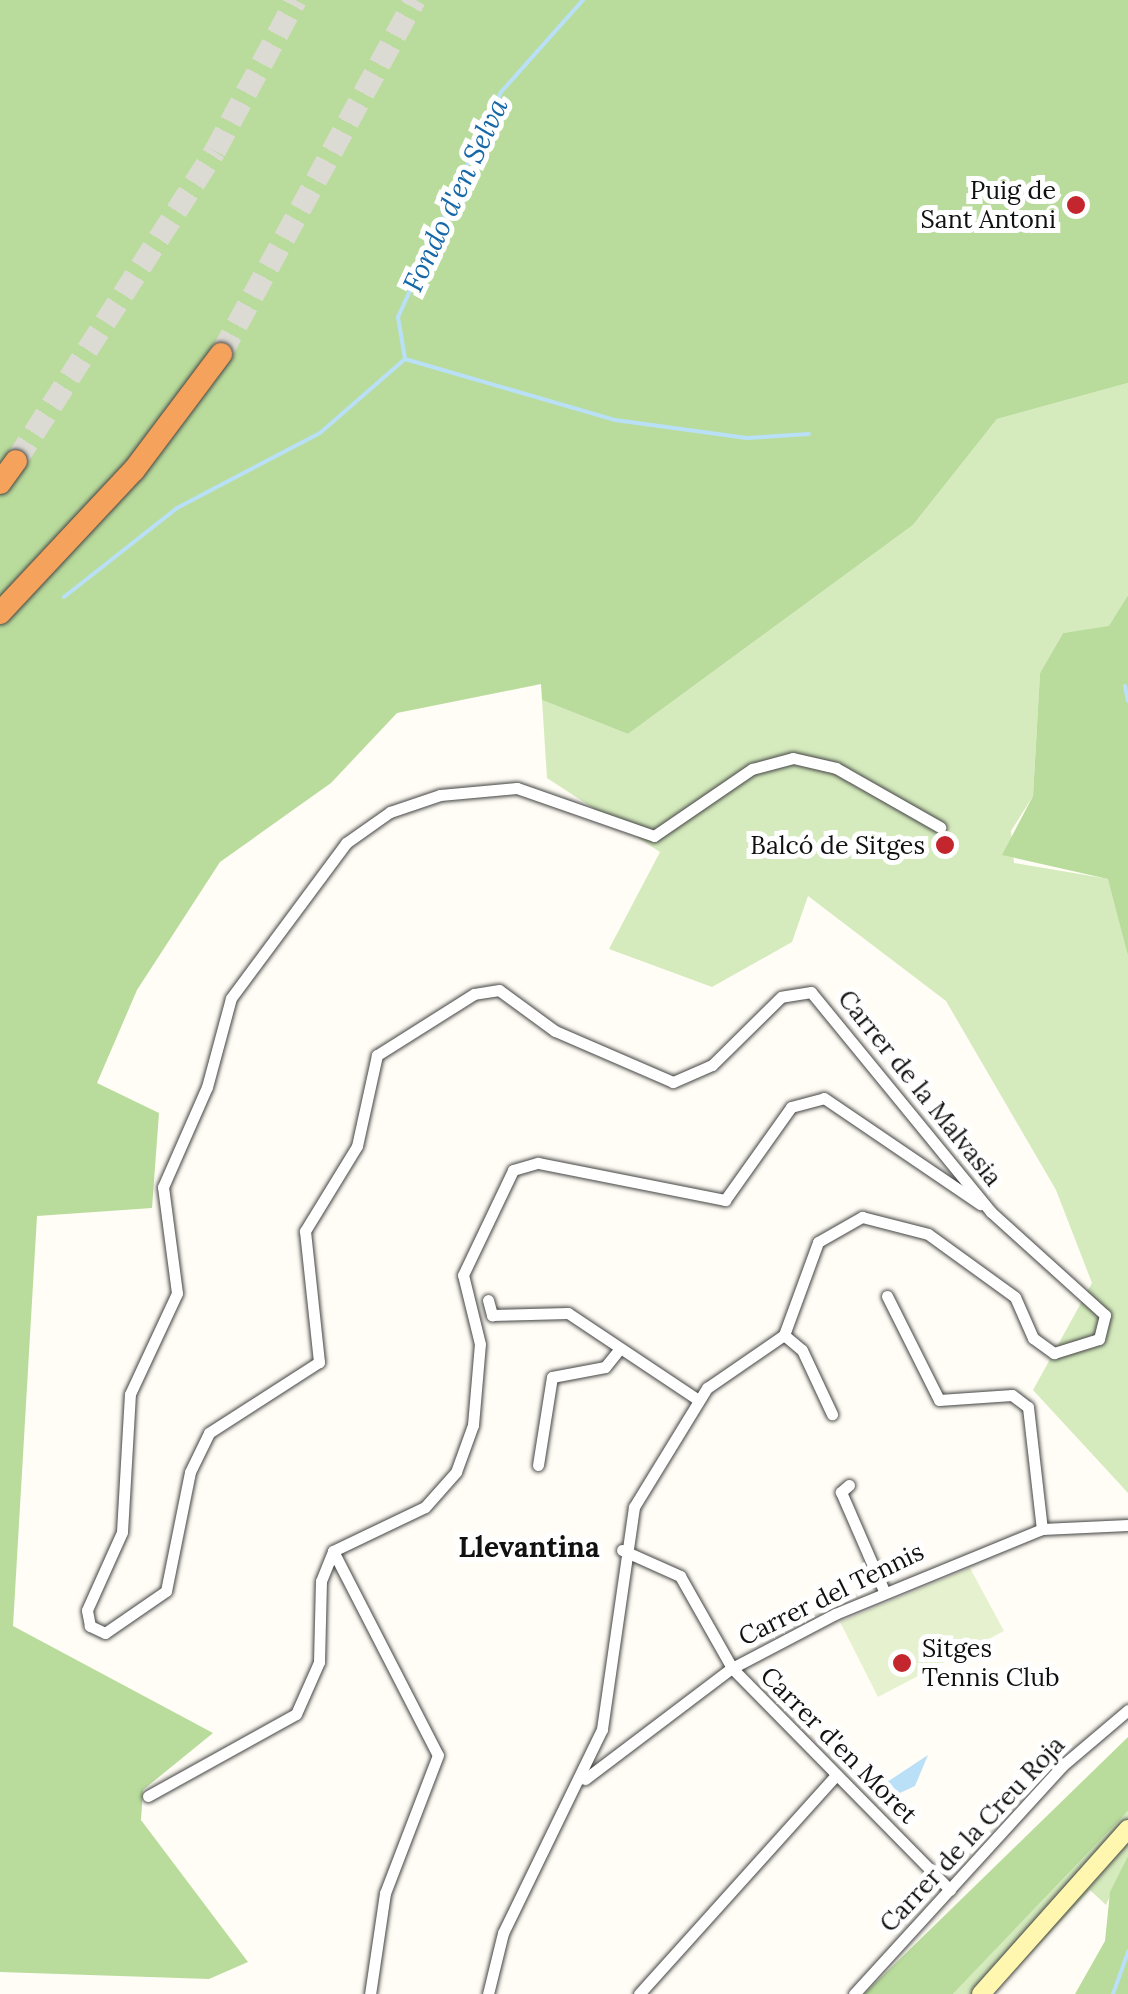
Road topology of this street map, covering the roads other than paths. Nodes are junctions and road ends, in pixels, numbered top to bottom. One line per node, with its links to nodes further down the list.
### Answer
1 (220, 354): 4 (highway)
2 (16, 462): 3 (highway)
3 (0, 482)
4 (0, 613)
5 (940, 826): 6 (street, Carrer de la Malvasia)
6 (992, 1212): 9 (street, Carrer de la Malvasia); 18 (street)
7 (887, 1296): 16 (street)
8 (488, 1300): 10 (street)
9 (784, 1335): 11 (street); 12 (street)
10 (620, 1350): 11 (street); 13 (street)
11 (698, 1399): 17 (street)
12 (832, 1414)
13 (538, 1465)
14 (849, 1486): 19 (street)
15 (1128, 1526): 16 (street, Carrer del Tennis)
16 (1042, 1528): 19 (street, Carrer del Tennis)
17 (622, 1550): 20 (street, Carrer d'en Moret); 23 (street)
18 (333, 1551): 24 (street); 27 (street)
19 (884, 1591): 20 (street, Carrer del Tennis)
20 (732, 1668): 22 (street, Carrer d'en Moret); 23 (street, Carrer del Tennis)
21 (1128, 1710): 26 (street, Carrer de la Creu Roja)
22 (836, 1775): 26 (street, Carrer d'en Moret); 29 (street)
23 (586, 1779): 28 (street)
24 (148, 1796)
25 (1128, 1829): 31 (main road)
26 (950, 1890): 30 (street, Carrer de la Creu Roja)
27 (370, 1994)
28 (488, 1994)
29 (639, 1994)
30 (854, 1994)
31 (980, 1994)

